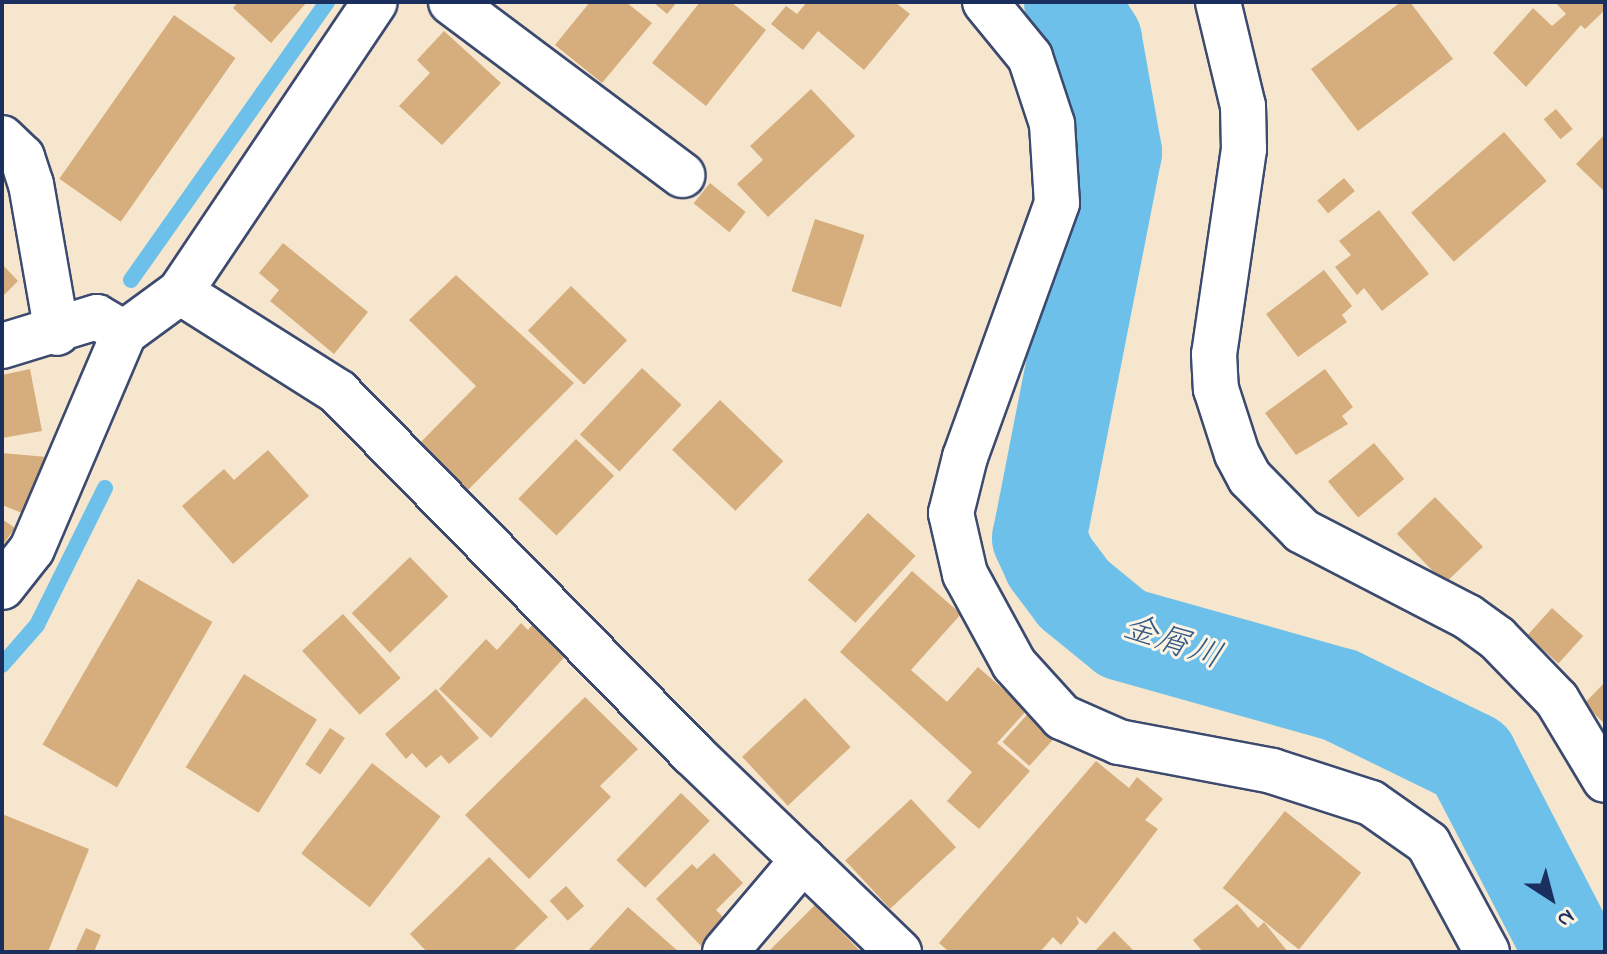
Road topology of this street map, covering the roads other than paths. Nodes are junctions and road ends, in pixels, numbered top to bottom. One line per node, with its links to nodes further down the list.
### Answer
1 (375, 2): 7 (street)
2 (451, 2): 6 (street)
3 (985, 2): 16 (street)
4 (1218, 2): 12 (street)
5 (2, 138): 8 (street)
6 (682, 175)
7 (180, 292): 9 (street); 13 (street)
8 (57, 333): 9 (street); 10 (street)
9 (124, 333): 11 (street)
10 (2, 346)
11 (2, 587)
12 (1605, 780)
13 (803, 860): 14 (street); 15 (street)
14 (725, 952)
15 (899, 952)
16 (1487, 952)

